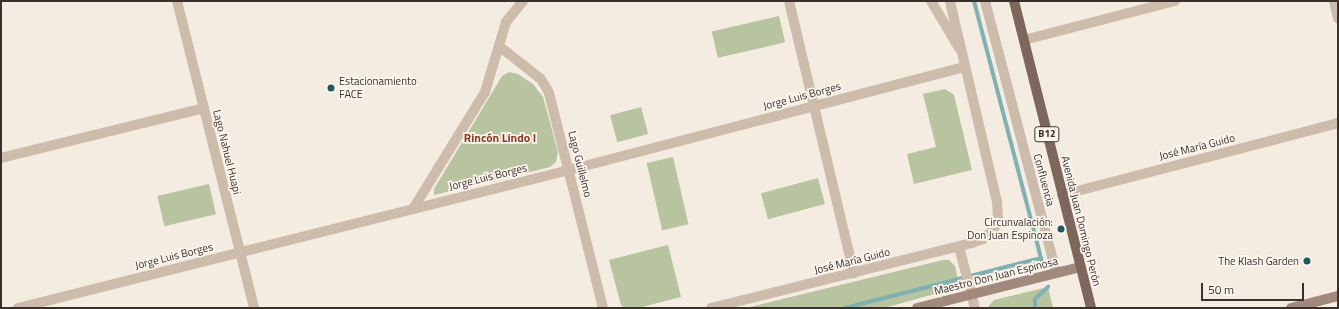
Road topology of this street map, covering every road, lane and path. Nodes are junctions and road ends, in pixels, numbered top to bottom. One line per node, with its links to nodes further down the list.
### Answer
1 (177, 1): 16 (street, Lago Nahuel Huapi)
2 (523, 1): 12 (street)
3 (789, 1): 15 (street)
4 (930, 1): 13 (street)
5 (950, 1): 13 (street)
6 (985, 1): 25 (street, Confluencia)
7 (1014, 1): 11 (main road, Avenida Juan Domingo Perón / B12)
8 (1175, 1): 11 (street)
9 (1334, 1): 10 (street)
10 (1338, 19)
11 (1024, 40): 20 (main road, Avenida Juan Domingo Perón / B12)
12 (499, 46): 19 (street, Lago Guillelmo); 21 (street)
13 (960, 50): 14 (street)
14 (964, 67): 15 (street, Jorge Luis Borges); 22 (street, José María Guido)
15 (814, 106): 19 (street, Jorge Luis Borges); 26 (street)
16 (204, 108): 18 (street); 23 (street, Lago Nahuel Huapi)
17 (1338, 124): 20 (street, José María Guido)
18 (1, 158)
19 (569, 170): 21 (street, Jorge Luis Borges); 31 (street, Lago Guillelmo)
20 (1062, 195): 24 (main road, Avenida Juan Domingo Perón / B12)
21 (413, 209): 23 (street, Jorge Luis Borges)
22 (959, 247): 26 (street, José María Guido); 27 (street)
23 (240, 252): 29 (street, Jorge Luis Borges); 30 (street, Lago Nahuel Huapi)
24 (1080, 267): 25 (main road, Maestro Don Juan Espinosa); 35 (main road, Avenida Juan Domingo Perón / B12)
25 (1056, 272): 27 (main road, Maestro Don Juan Espinosa)
26 (854, 273): 32 (street, José María Guido)
27 (971, 294): 33 (main road, Maestro Don Juan Espinosa); 34 (street)
28 (1338, 296): 36 (main road)
29 (18, 308)
30 (254, 308)
31 (603, 308)
32 (711, 308)
33 (917, 308)
34 (975, 308)
35 (1091, 308)
36 (1291, 308)

